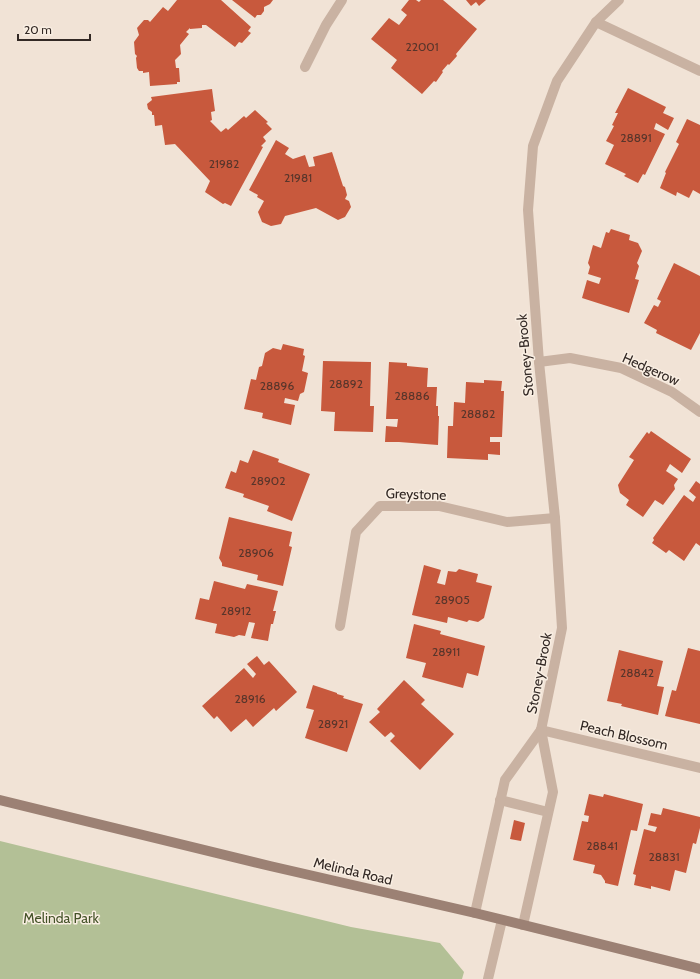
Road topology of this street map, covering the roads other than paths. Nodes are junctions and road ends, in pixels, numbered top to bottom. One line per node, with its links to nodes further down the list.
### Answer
1 (342, 0): 4 (street)
2 (619, 0): 3 (street, Stoney-Brook)
3 (596, 22): 5 (street); 6 (street, Stoney-Brook)
4 (305, 67)
5 (700, 71)
6 (539, 362): 7 (street, Hedgerow); 8 (street, Stoney-Brook)
7 (700, 412)
8 (555, 518): 9 (street, Greystone); 10 (street, Stoney-Brook)
9 (340, 626)
10 (541, 730): 11 (street, Peach Blossom); 13 (street, Stoney-Brook); 14 (street, Stoney-Brook)
11 (700, 768)
12 (0, 800): 15 (main road, Melinda Road)
13 (500, 800): 14 (street); 15 (street, Stoney-Brook)
14 (548, 812): 17 (street, Stoney-Brook)
15 (475, 913): 16 (main road, Melinda Road)
16 (502, 920): 17 (main road, Melinda Road); 19 (street)
17 (523, 925): 18 (main road, Melinda Road)
18 (700, 969)
19 (488, 979)

